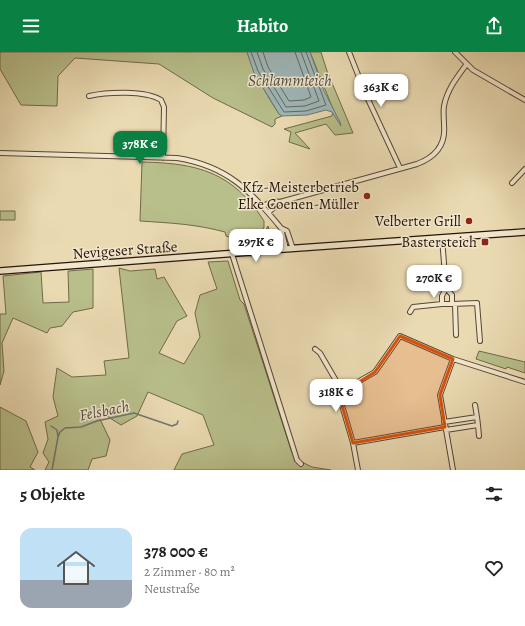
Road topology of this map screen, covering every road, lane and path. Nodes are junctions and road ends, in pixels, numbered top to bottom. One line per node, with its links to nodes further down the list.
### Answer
1 (348, 52): 8 (street)
2 (455, 52): 3 (street)
3 (466, 65): 5 (street); 8 (street)
4 (89, 96): 7 (street)
5 (525, 100)
6 (0, 153): 7 (street)
7 (163, 158): 12 (street)
8 (400, 168): 11 (street)
9 (525, 170): 10 (street)
10 (512, 183)
11 (280, 202): 12 (street); 13 (street)
12 (263, 206): 13 (street)
13 (269, 212): 14 (street)
14 (281, 228): 17 (street); 18 (street)
15 (525, 232): 16 (main road, Nevigeser Straße)
16 (442, 238): 18 (main road, Nevigeser Straße); 21 (street)
17 (286, 249): 18 (main road, Nevigeser Straße); 19 (main road, Nevigeser Straße)
18 (293, 249)
19 (232, 254): 20 (main road, Nevigeser Straße); 37 (street)
20 (0, 271)
21 (446, 288): 22 (street); 23 (street)
22 (442, 304): 23 (street); 24 (street)
23 (454, 304): 25 (street); 26 (street)
24 (410, 312)
25 (456, 334)
26 (480, 341)
27 (315, 349): 30 (street)
28 (453, 359): 29 (street); 30 (street); 34 (street)
29 (525, 382)
30 (342, 391): 36 (street)
31 (475, 405): 32 (street)
32 (477, 418): 33 (street); 34 (street)
33 (478, 425): 34 (street); 35 (street)
34 (445, 426): 36 (street); 39 (street)
35 (480, 436)
36 (353, 443): 38 (street)
37 (302, 464)
38 (358, 470)
39 (454, 470)

